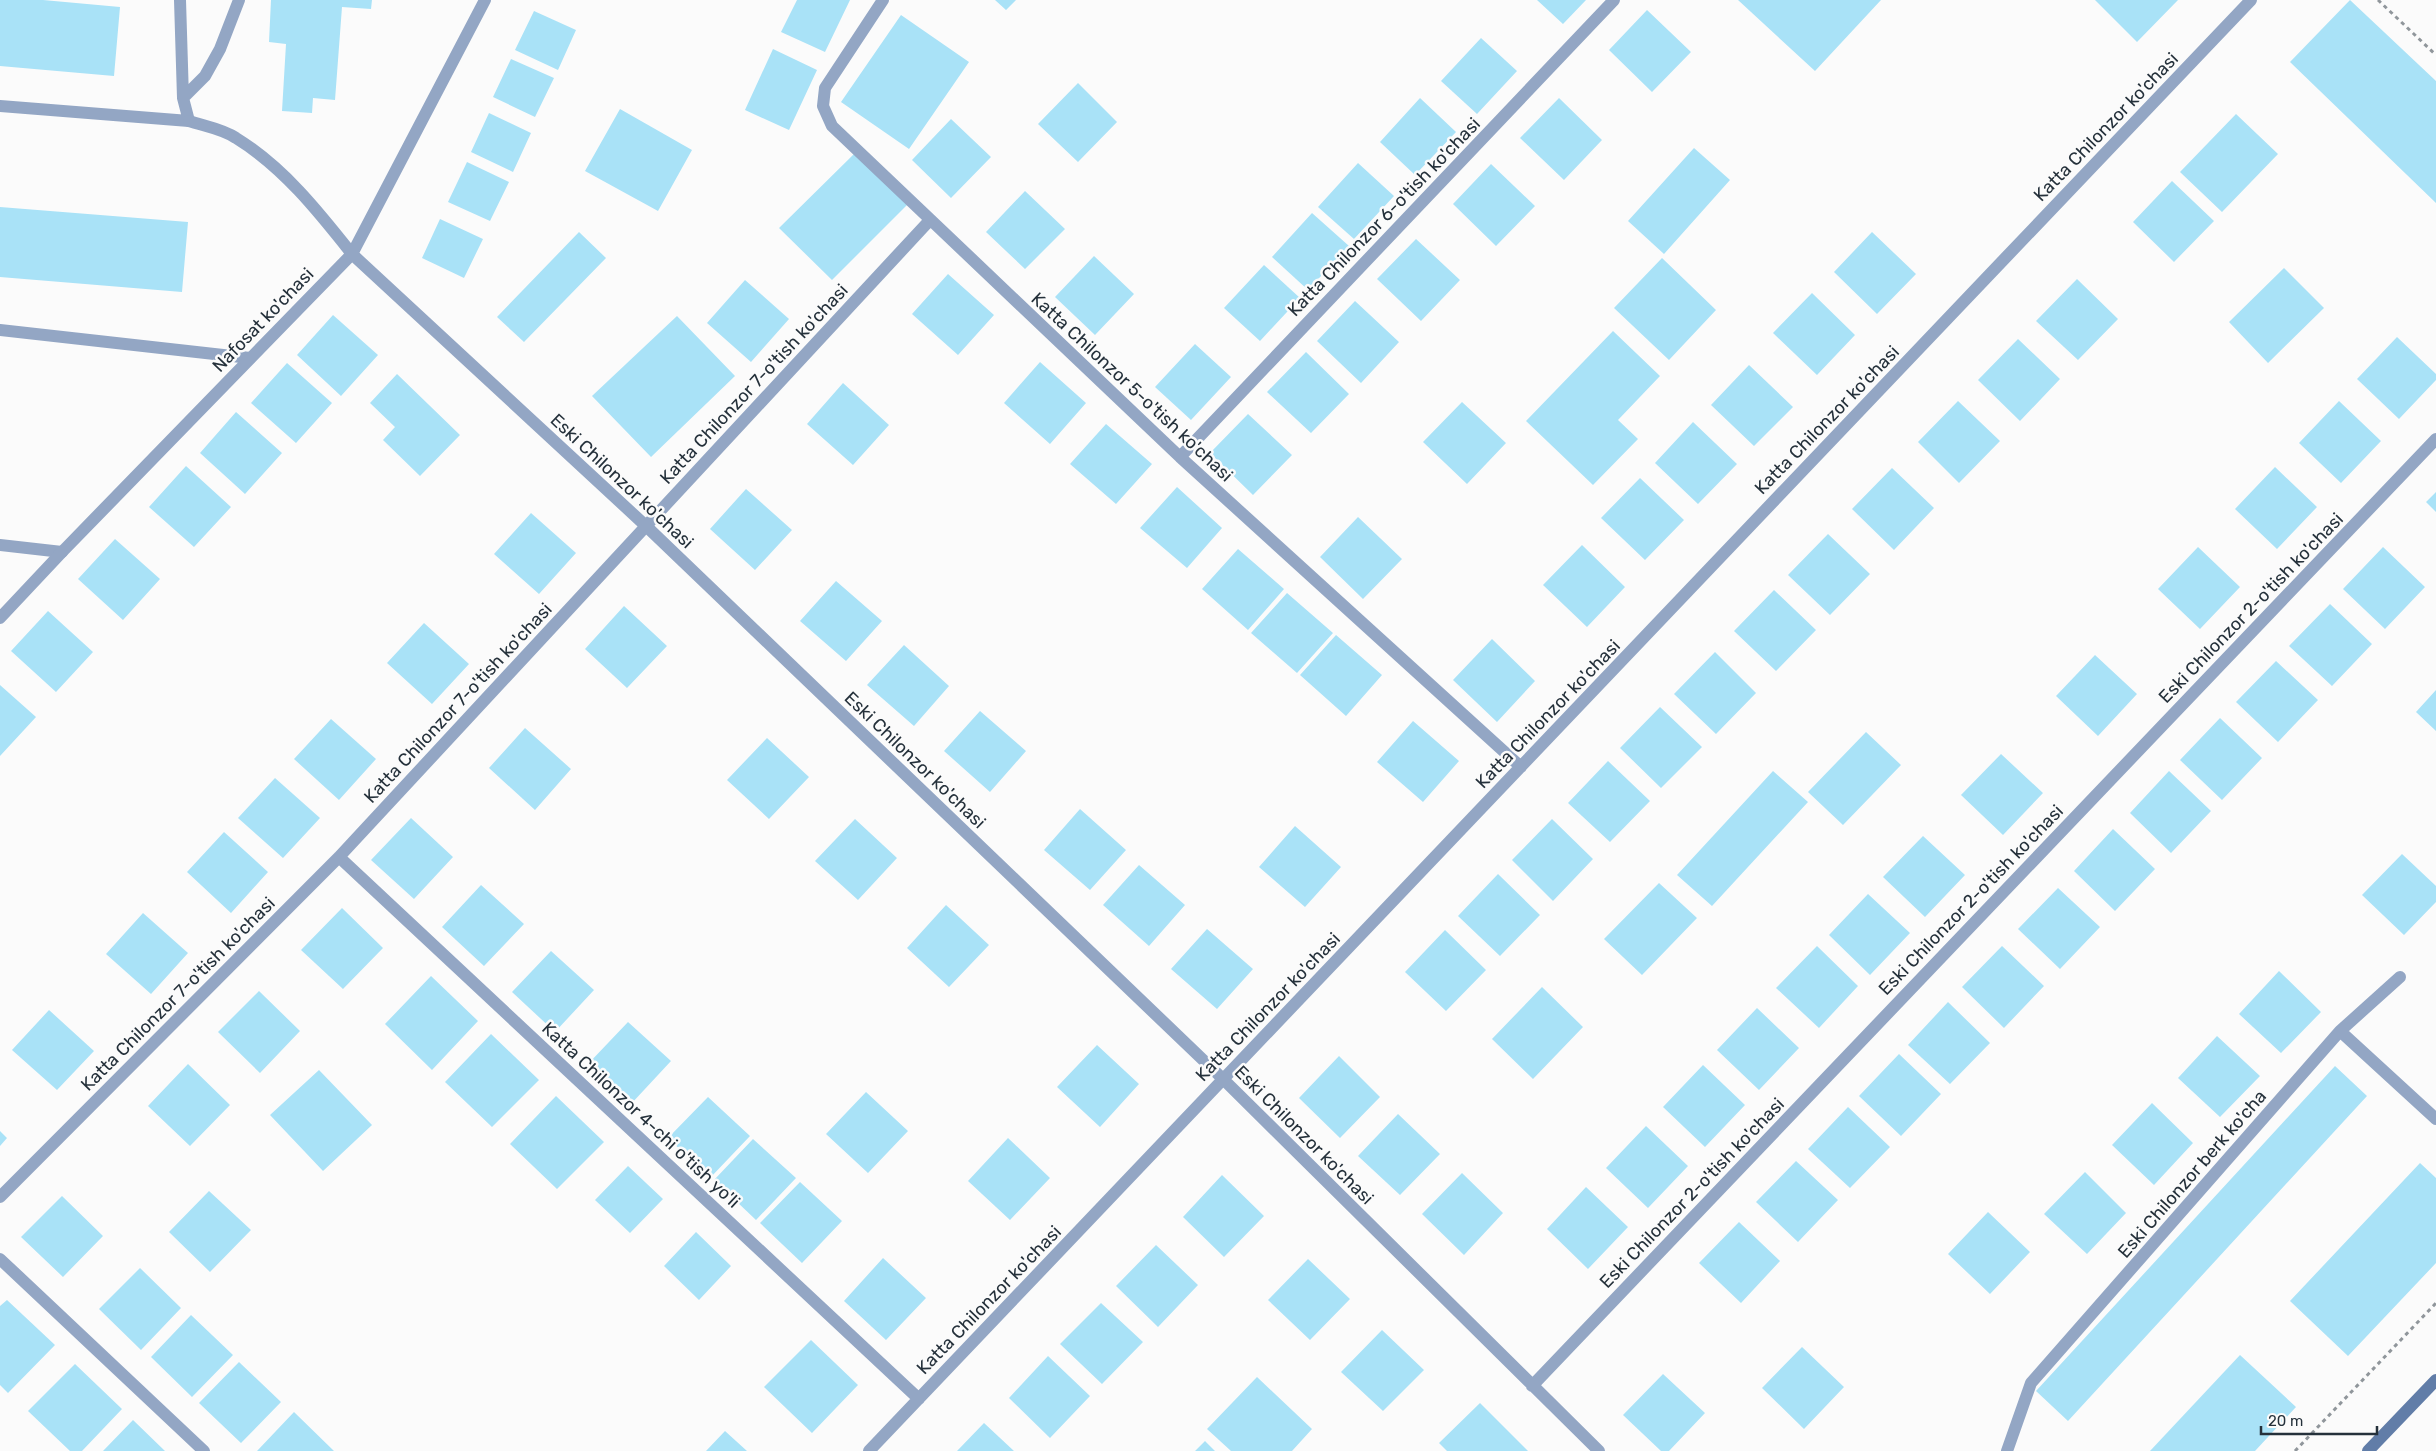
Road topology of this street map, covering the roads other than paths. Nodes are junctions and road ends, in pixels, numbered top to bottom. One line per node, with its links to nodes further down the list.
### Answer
1 (180, 0): 7 (street)
2 (239, 0): 7 (street)
3 (485, 0): 11 (street, Nafosat ko'chasi)
4 (883, 0): 10 (street, Katta Chilonzor 5-o'tish ko'chasi)
5 (1614, 0): 15 (street, Katta Chilonzor 6-o'tish ko'chasi)
6 (2251, 0): 20 (street, Katta Chilonzor ko'chasi)
7 (183, 98): 9 (street)
8 (0, 106): 9 (street, Eski Chilonzor ko'chasi)
9 (189, 121): 11 (street, Eski Chilonzor ko'chasi)
10 (930, 220): 15 (street, Katta Chilonzor 5-o'tish ko'chasi); 16 (street, Katta Chilonzor 7-o'tish ko'chasi)
11 (352, 254): 13 (street, Nafosat ko'chasi); 16 (street, Eski Chilonzor ko'chasi)
12 (0, 330): 13 (street)
13 (250, 358): 18 (street, Nafosat ko'chasi)
14 (2436, 439): 29 (street, Eski Chilonzor 2-o'tish ko'chasi)
15 (1180, 457): 20 (street, Katta Chilonzor 5-o'tish ko'chasi)
16 (646, 526): 21 (street, Katta Chilonzor 7-o'tish ko'chasi); 24 (street, Eski Chilonzor ko'chasi)
17 (0, 545): 18 (street)
18 (62, 552): 19 (street, Nafosat ko'chasi)
19 (0, 618)
20 (1521, 767): 24 (street, Katta Chilonzor ko'chasi)
21 (339, 857): 26 (street, Katta Chilonzor 7-o'tish ko'chasi); 30 (street, Katta Chilonzor 4-chi o'tish yo'li)
22 (2400, 977): 23 (street, Eski Chilonzor berk ko'cha)
23 (2340, 1031): 25 (street); 34 (street, Eski Chilonzor berk ko'cha)
24 (1223, 1079): 29 (street, Eski Chilonzor ko'chasi); 30 (street, Katta Chilonzor ko'chasi)
25 (2436, 1119)
26 (0, 1197)
27 (0, 1260): 31 (street)
28 (2436, 1380): 35 (main road)
29 (1532, 1386): 33 (street, Eski Chilonzor ko'chasi)
30 (919, 1399): 32 (street, Katta Chilonzor ko'chasi)
31 (204, 1451)
32 (869, 1451)
33 (1599, 1451)
34 (2007, 1451)
35 (2368, 1451)

